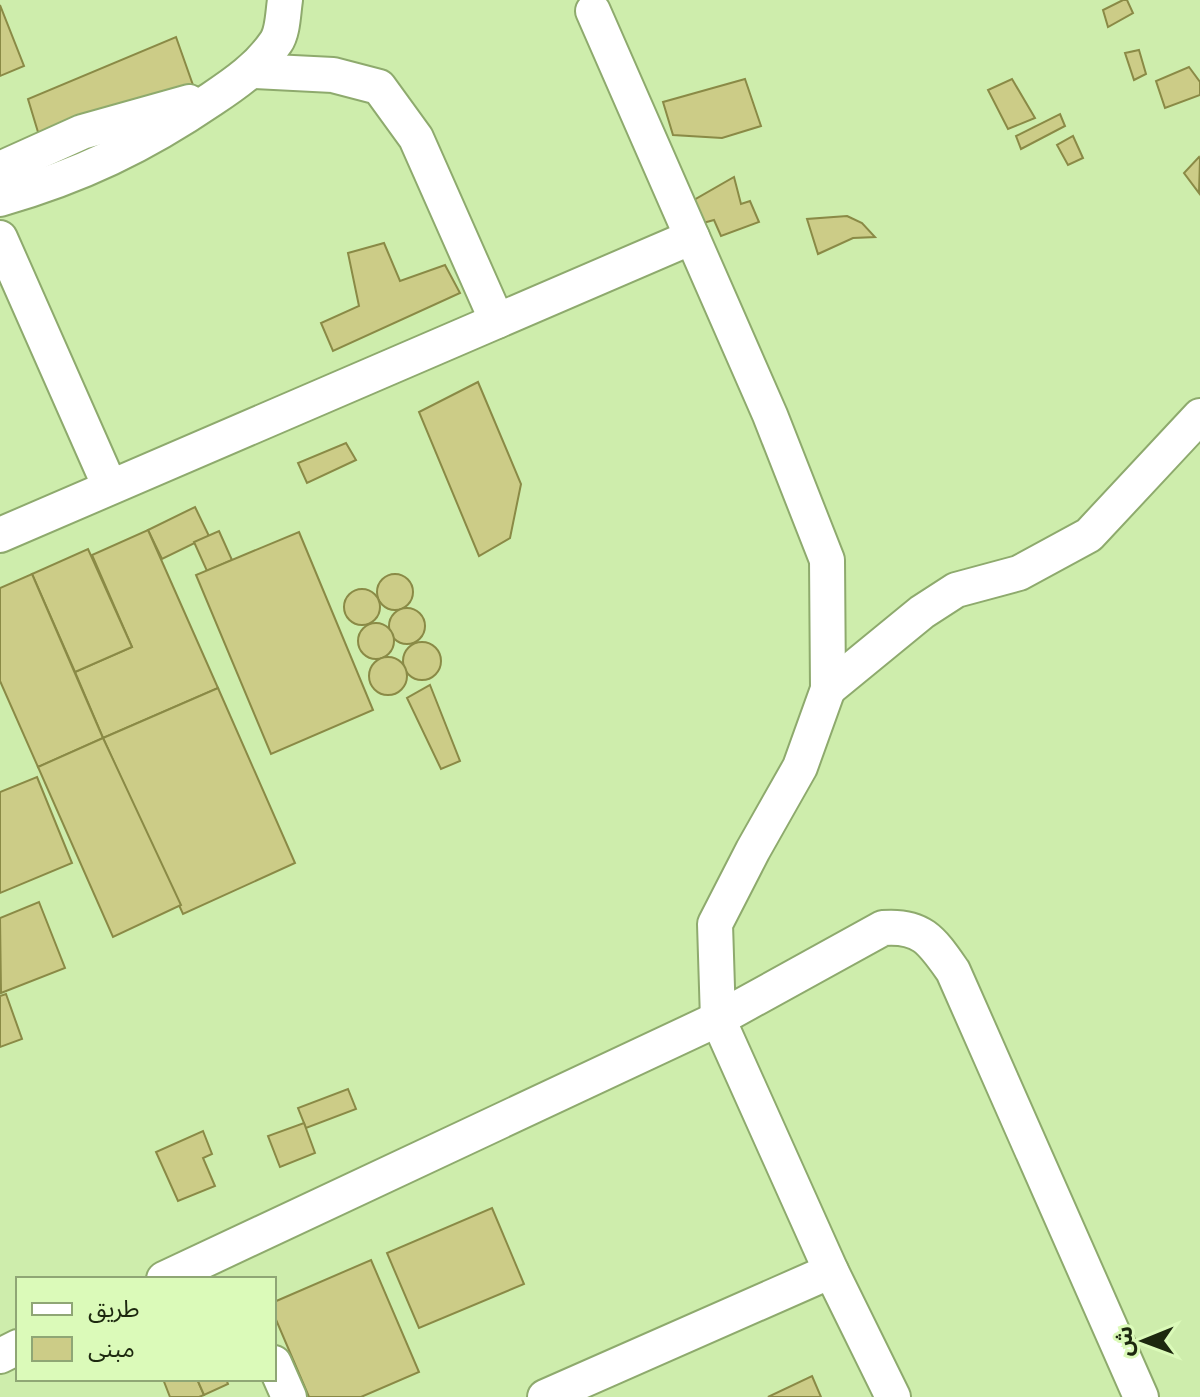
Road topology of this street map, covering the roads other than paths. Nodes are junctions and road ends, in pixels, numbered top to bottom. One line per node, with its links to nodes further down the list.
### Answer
1 (285, 0): 3 (street)
2 (593, 11): 7 (street)
3 (252, 71): 4 (street); 9 (street)
4 (220, 93): 5 (street); 6 (street)
5 (0, 169)
6 (0, 199)
7 (692, 237): 9 (street); 13 (street)
8 (0, 238): 11 (street)
9 (497, 321): 11 (street)
10 (1200, 416): 13 (street)
11 (110, 487): 12 (street)
12 (0, 535)
13 (828, 689): 14 (street)
14 (718, 1019): 15 (street); 16 (street); 22 (street)
15 (229, 1265): 17 (street)
16 (831, 1271): 20 (street); 21 (street)
17 (173, 1277)
18 (276, 1368): 19 (street)
19 (289, 1397)
20 (545, 1397)
21 (893, 1397)
22 (1141, 1397)

